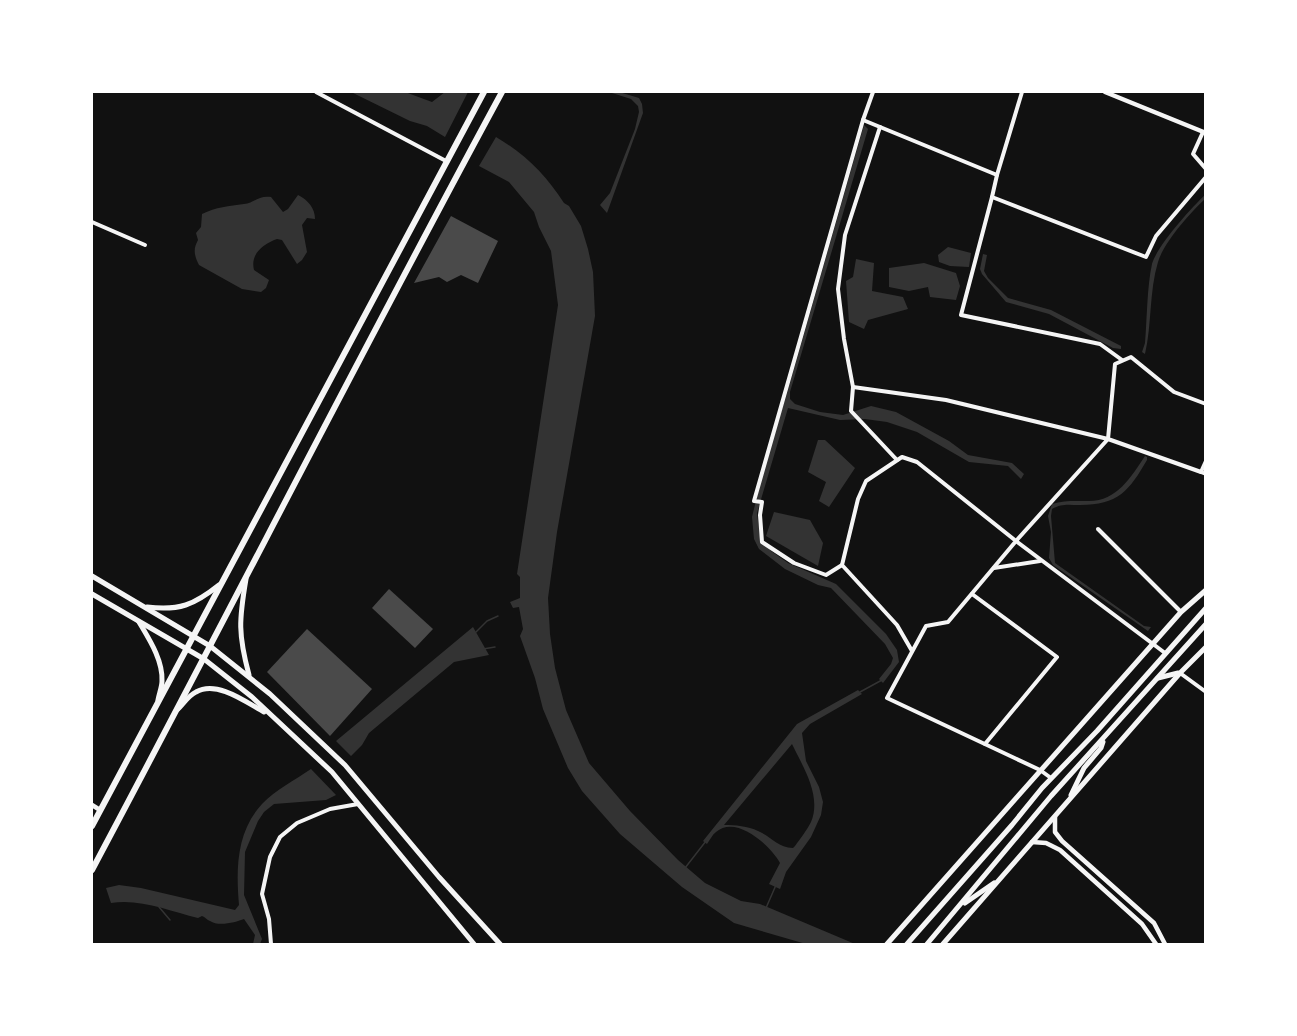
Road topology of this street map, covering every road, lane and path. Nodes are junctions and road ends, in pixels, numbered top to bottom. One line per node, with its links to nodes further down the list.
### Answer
1 (316, 92): 10 (street)
2 (484, 92): 10 (highway)
3 (502, 92): 29 (highway)
4 (873, 92): 7 (street)
5 (1022, 92): 12 (street)
6 (1105, 92): 9 (street)
7 (865, 121): 8 (street); 27 (street)
8 (880, 127): 12 (street); 18 (street)
9 (1204, 132): 11 (street)
10 (446, 161): 31 (highway)
11 (1206, 169)
12 (997, 175): 14 (street)
13 (1206, 177): 14 (street)
14 (992, 197): 17 (street)
15 (92, 222): 16 (street)
16 (145, 245)
17 (1122, 360): 19 (street); 20 (street)
18 (853, 387): 20 (street); 21 (street)
19 (1206, 404)
20 (1108, 439): 23 (street); 25 (street)
21 (897, 460): 25 (street); 27 (street)
22 (1206, 461): 23 (street)
23 (1203, 473)
24 (1098, 529): 37 (street)
25 (1016, 541): 26 (street); 28 (street)
26 (1042, 561): 28 (street); 41 (street)
27 (842, 565): 45 (street)
28 (994, 568): 34 (street)
29 (247, 575): 42 (highway); 49 (main road)
30 (92, 576): 35 (main road)
31 (219, 585): 35 (main road); 40 (highway)
32 (1206, 590): 37 (main road)
33 (92, 594): 38 (main road)
34 (972, 594): 45 (street); 56 (street)
35 (145, 607): 40 (main road)
36 (1206, 608): 46 (main road)
37 (1181, 612): 41 (main road)
38 (138, 620): 44 (main road); 52 (main road)
39 (1206, 624): 50 (main road)
40 (193, 635): 42 (main road); 44 (highway)
41 (1153, 645): 46 (street); 57 (main road)
42 (210, 646): 47 (highway); 49 (main road)
43 (1206, 647): 48 (main road)
44 (185, 648): 47 (main road); 52 (highway)
45 (912, 651): 56 (street)
46 (1165, 653): 58 (main road)
47 (204, 659): 53 (highway); 54 (main road)
48 (1180, 673): 50 (main road); 51 (street); 59 (main road)
49 (250, 677): 74 (main road)
50 (1156, 679): 55 (main road)
51 (1206, 692)
52 (157, 703): 62 (highway)
53 (177, 710): 54 (main road); 68 (highway)
54 (270, 716): 60 (main road)
55 (1104, 738): 59 (main road); 70 (main road)
56 (985, 744): 57 (street)
57 (1040, 770): 58 (street); 75 (main road)
58 (1051, 778): 76 (main road)
59 (1068, 802): 63 (main road)
60 (358, 804): 72 (street); 73 (main road)
61 (92, 805): 62 (street)
62 (100, 810): 64 (highway)
63 (1056, 815): 65 (main road); 66 (street)
64 (92, 826)
65 (1032, 842): 67 (street); 69 (main road)
66 (1069, 847): 67 (street); 79 (street)
67 (1060, 850): 78 (street)
68 (92, 870)
69 (1001, 878): 70 (main road); 77 (main road)
70 (955, 912): 71 (main road)
71 (930, 943)
72 (271, 945)
73 (474, 945)
74 (500, 945)
75 (887, 945)
76 (907, 945)
77 (943, 945)
78 (1156, 945)
79 (1165, 945)

